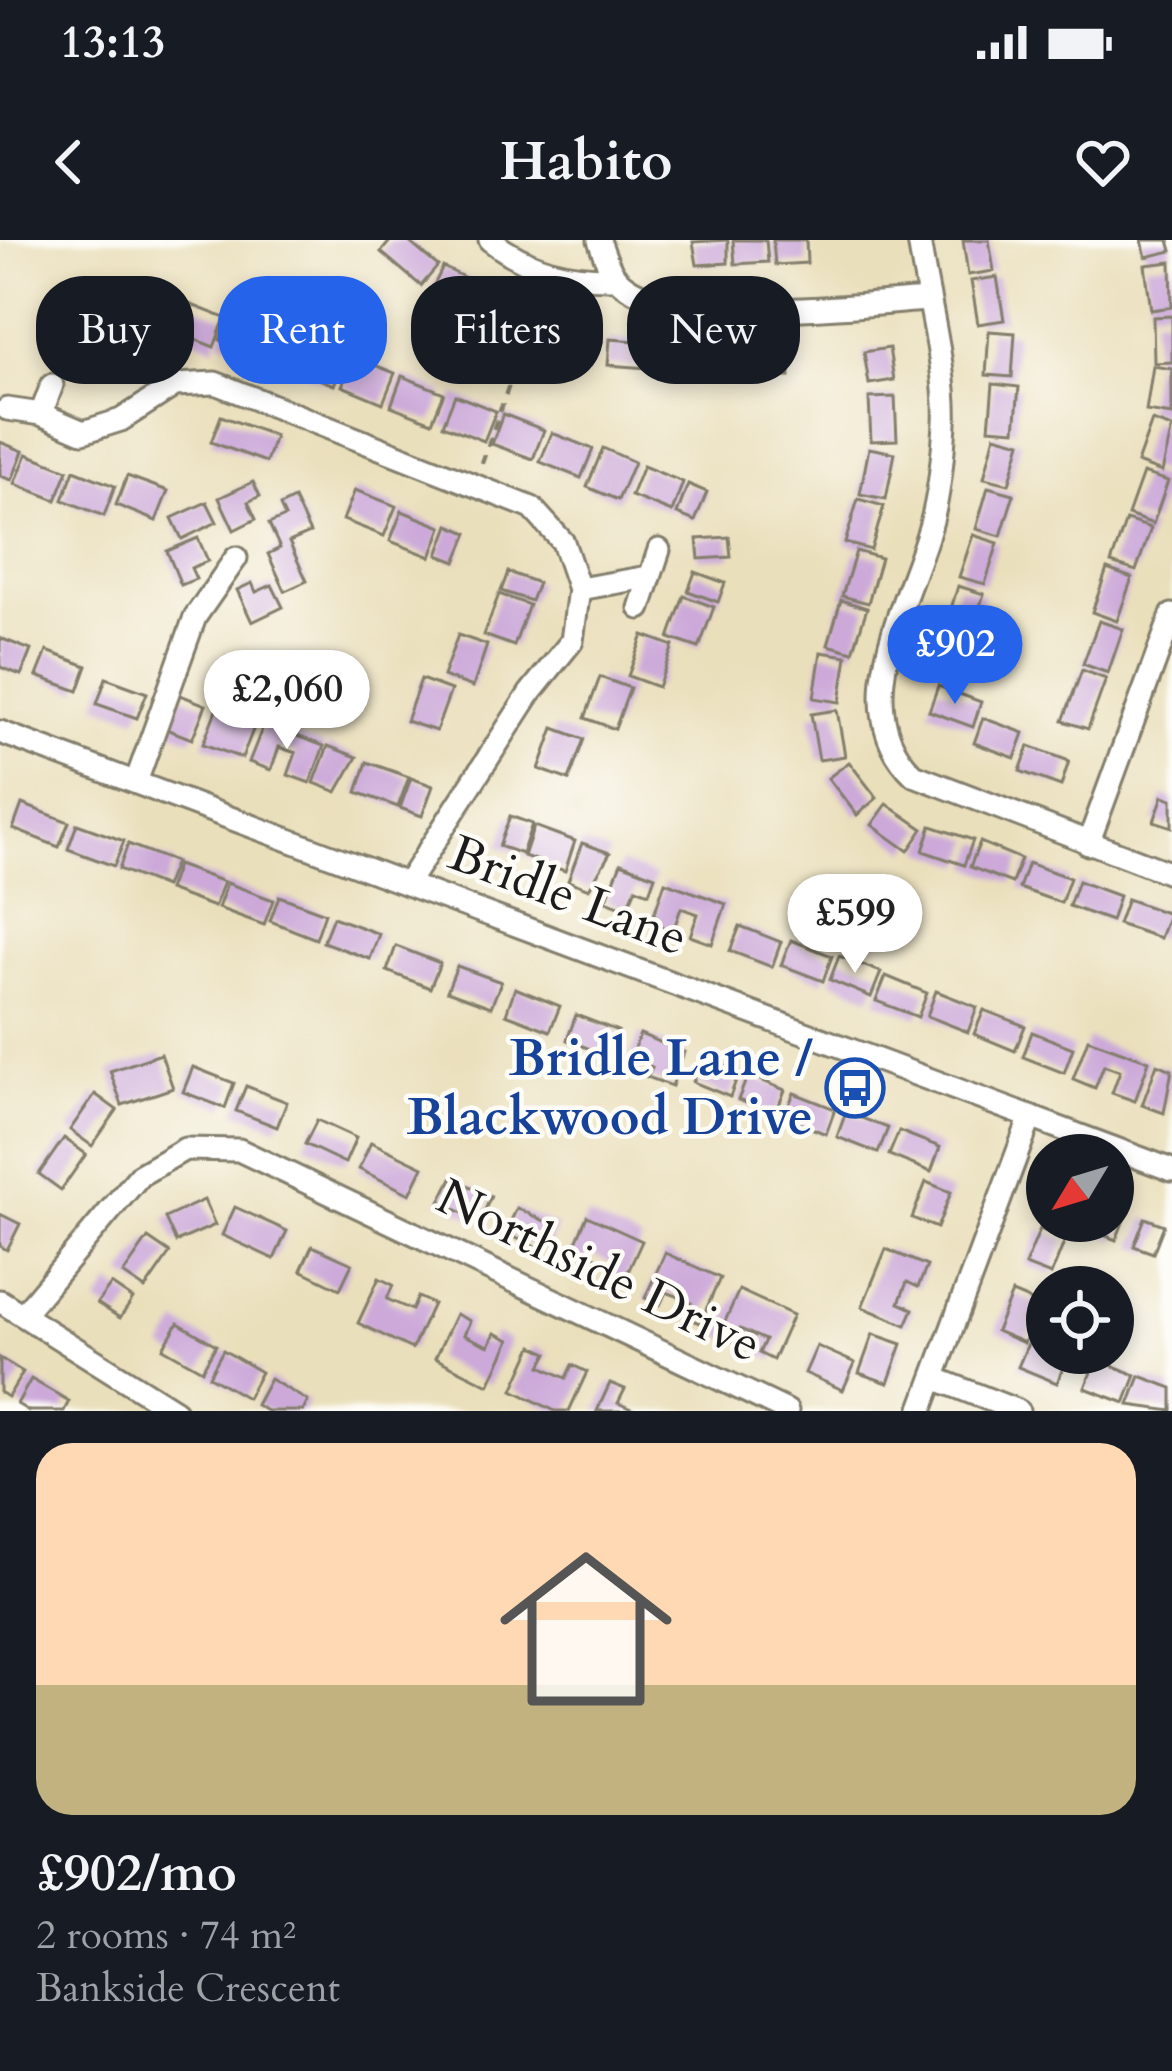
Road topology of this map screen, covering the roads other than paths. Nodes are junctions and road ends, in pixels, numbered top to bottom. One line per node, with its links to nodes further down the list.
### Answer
1 (490, 240): 4 (street)
2 (598, 240): 4 (street)
3 (919, 240): 5 (street)
4 (616, 278): 5 (street)
5 (927, 300): 17 (street)
6 (52, 386): 8 (street)
7 (7, 409): 8 (street)
8 (41, 414): 12 (street)
9 (659, 550): 11 (street)
10 (236, 558): 16 (street)
11 (648, 578): 12 (street); 13 (street)
12 (579, 589): 19 (street)
13 (640, 608)
14 (1172, 615): 17 (street)
15 (0, 732): 16 (street, Bridle Lane)
16 (136, 782): 19 (street, Bridle Lane)
17 (1088, 844): 18 (street)
18 (1172, 874)
19 (407, 884): 20 (street, Bridle Lane)
20 (1030, 1119): 21 (street, Bridle Lane); 24 (street)
21 (1172, 1170)
22 (0, 1301): 23 (street)
23 (25, 1312): 25 (street); 26 (street, Northside Drive)
24 (934, 1378): 27 (street); 28 (street)
25 (175, 1411)
26 (787, 1411)
27 (921, 1411)
28 (1018, 1411)

